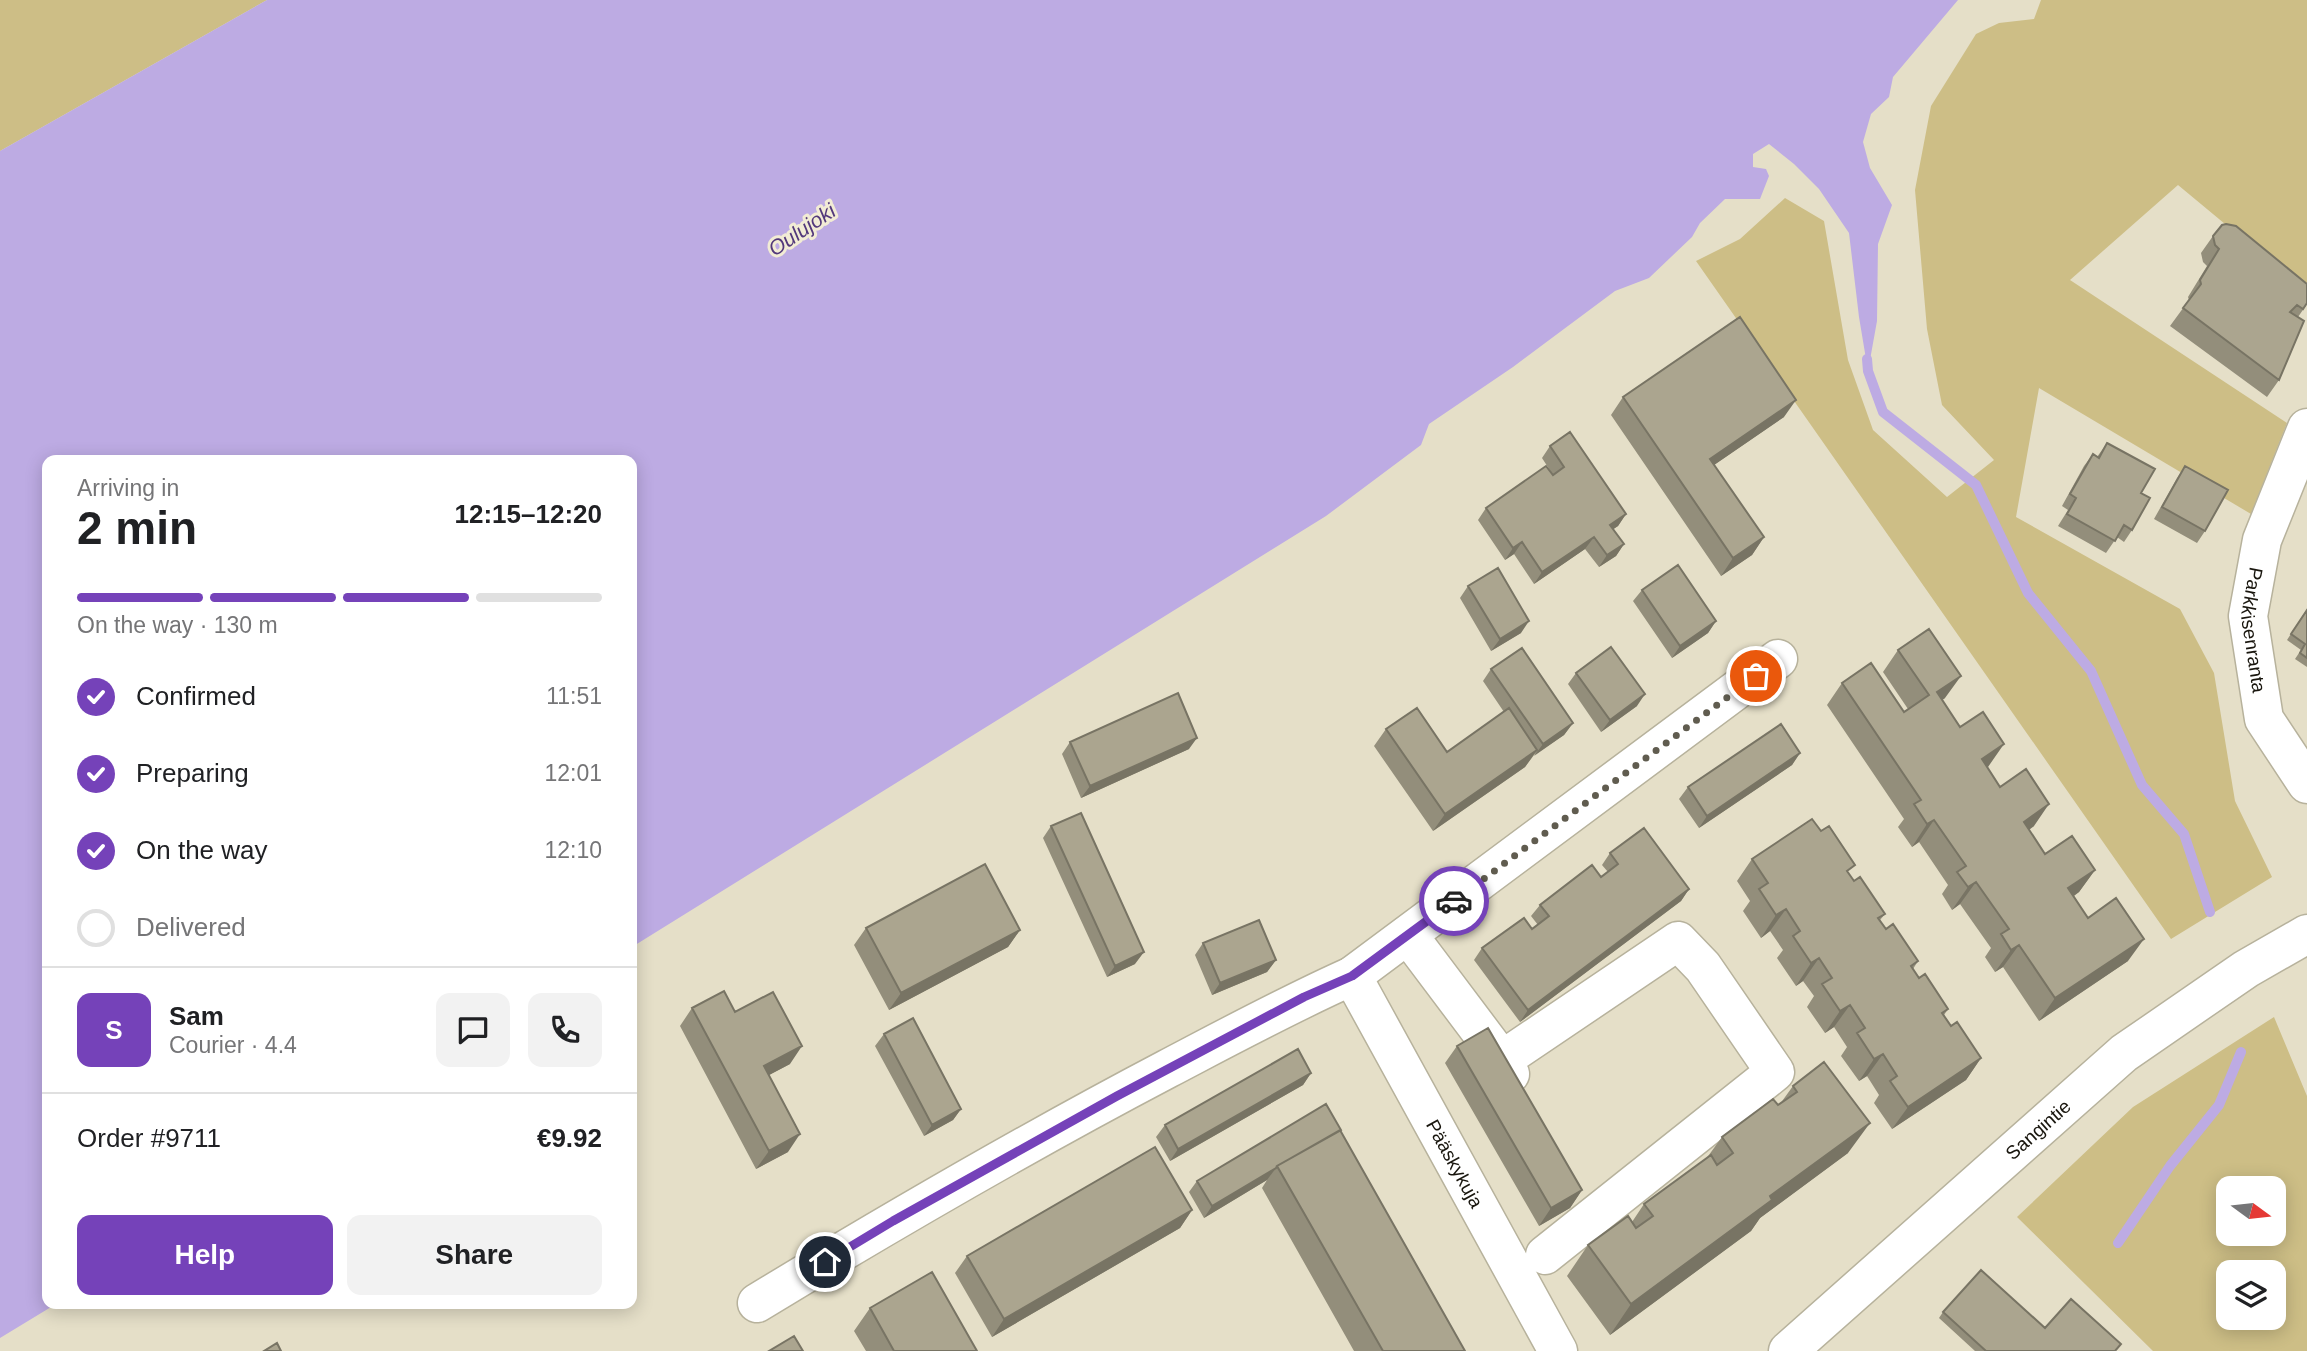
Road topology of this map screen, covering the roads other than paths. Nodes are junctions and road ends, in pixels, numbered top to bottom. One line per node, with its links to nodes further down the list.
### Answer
1 (2307, 428): 3 (street, Parkkisenranta)
2 (1778, 659): 5 (street)
3 (2307, 784)
4 (2307, 934): 12 (street, Sangintie)
5 (1408, 935): 6 (street); 7 (street)
6 (1352, 976): 10 (street); 11 (street, Pääskykuja)
7 (1502, 1060): 8 (street); 9 (street)
8 (1530, 1109)
9 (1545, 1255)
10 (757, 1303)
11 (1558, 1351)
12 (1788, 1351)

